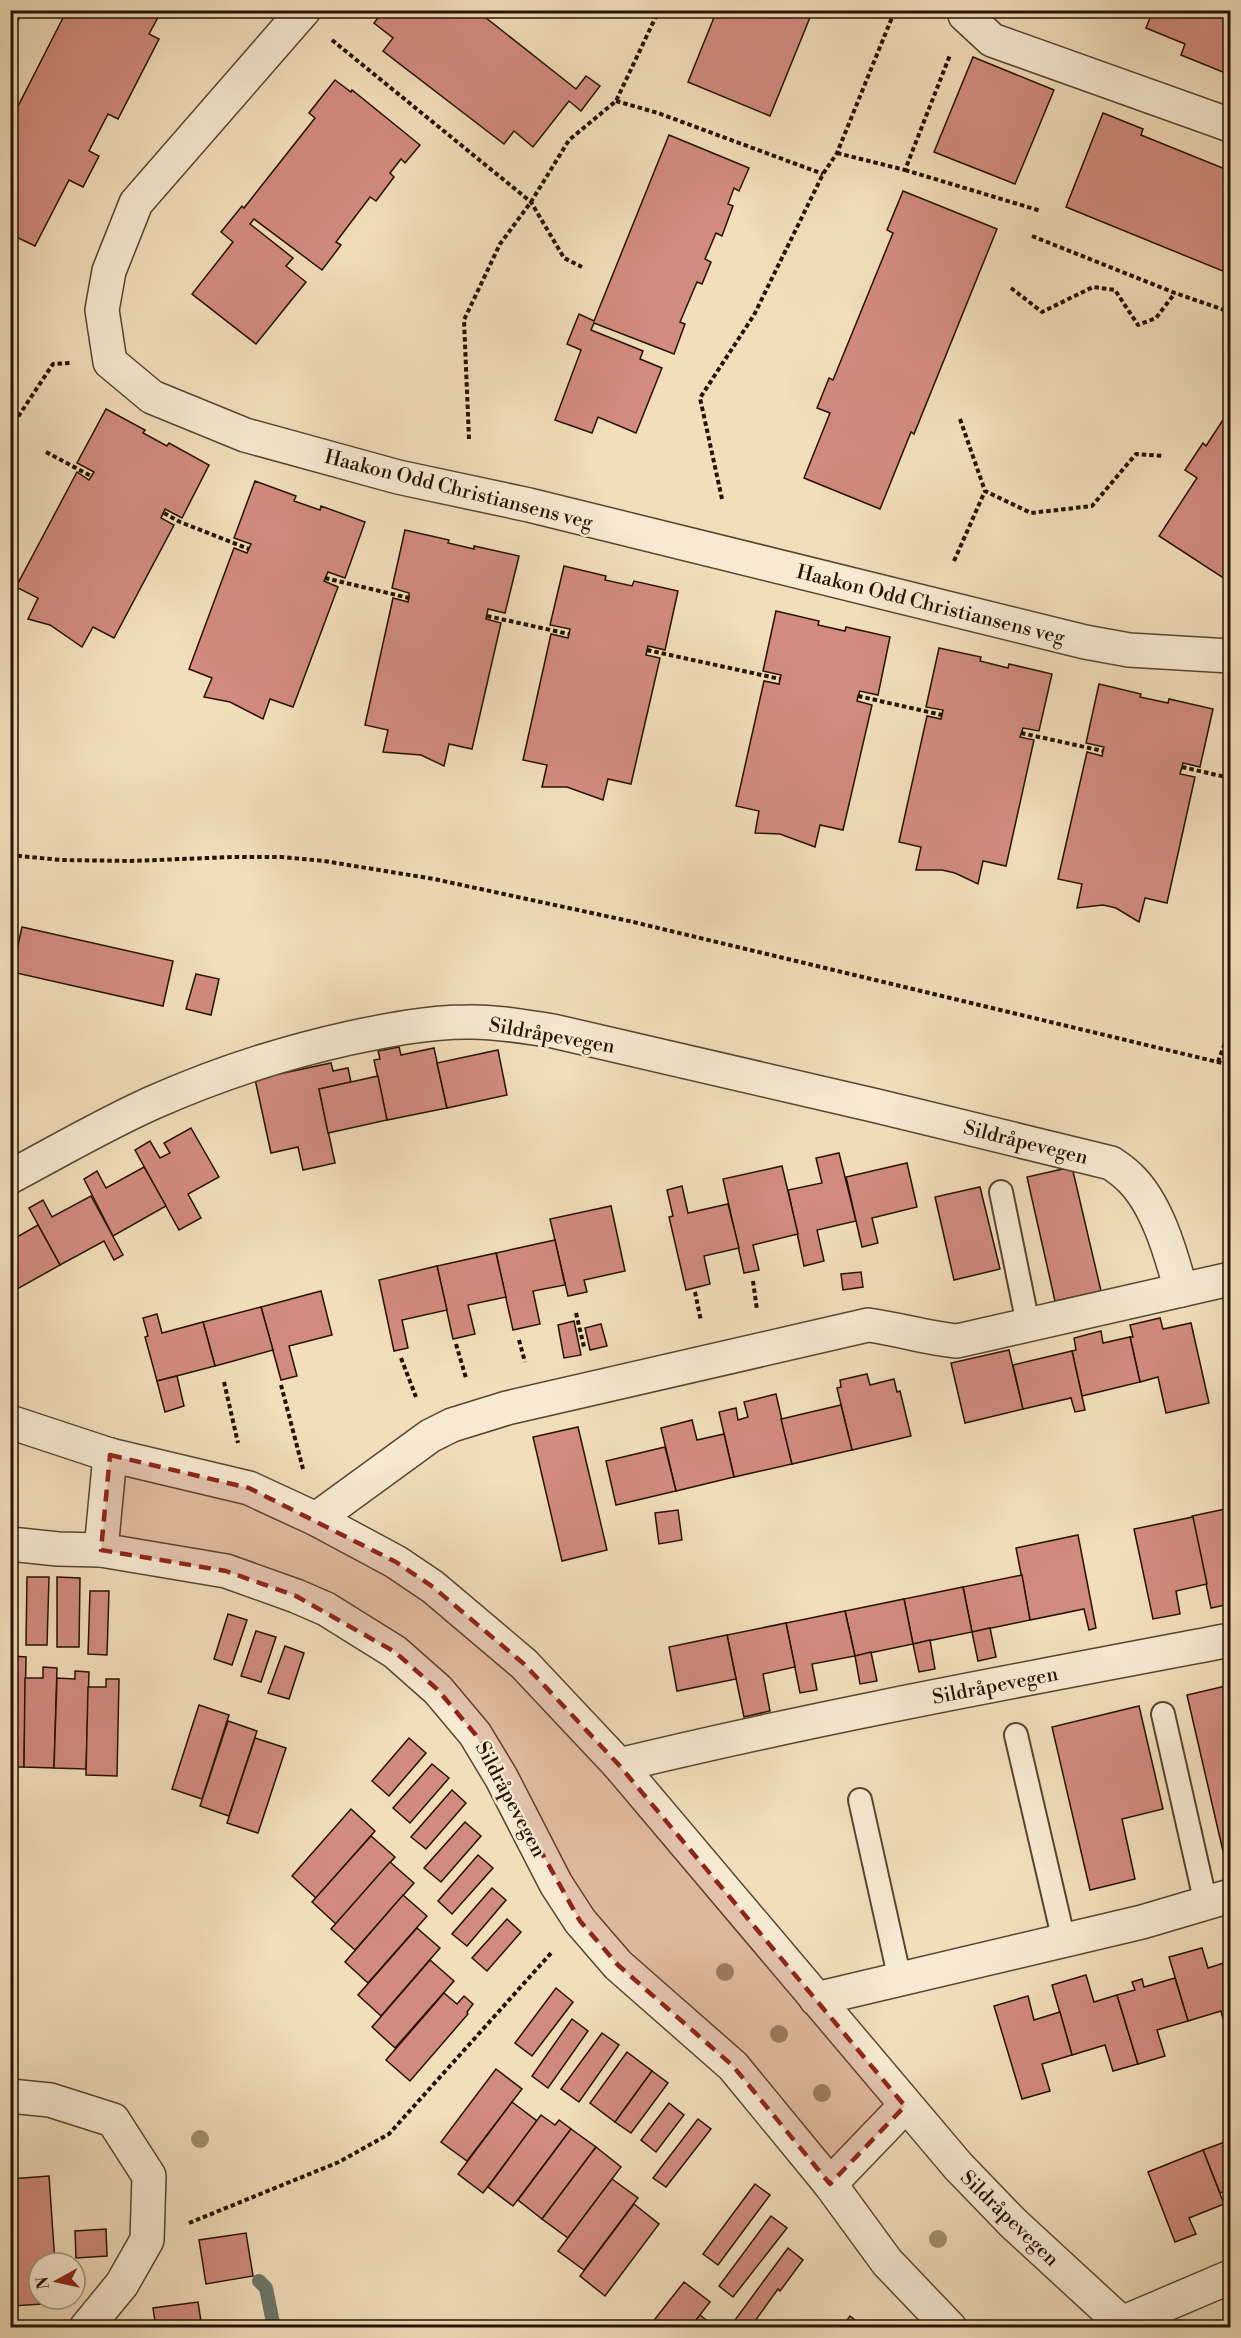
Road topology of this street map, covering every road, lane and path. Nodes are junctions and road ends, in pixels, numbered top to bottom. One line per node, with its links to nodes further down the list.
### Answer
1 (22, 10): 6 (path)
2 (659, 10): 7 (path)
3 (895, 10): 9 (path)
4 (299, 12): 12 (path); 19 (street)
5 (965, 15): 8 (street); 10 (path)
6 (10, 33)
7 (616, 101): 11 (path); 12 (path)
8 (1230, 124)
9 (837, 153): 10 (path); 11 (path)
10 (906, 170): 13 (path)
11 (823, 174): 27 (path)
12 (531, 202): 15 (path); 22 (path)
13 (1041, 211)
14 (1032, 236): 17 (path)
15 (582, 267)
16 (1011, 288): 17 (path)
17 (1175, 293): 18 (path)
18 (1230, 312)
19 (110, 362): 21 (path); 36 (street, Haakon Odd Christiansens veg)
20 (960, 419): 26 (path)
21 (10, 429)
22 (468, 439)
23 (46, 452): 25 (path)
24 (1163, 456): 26 (path)
25 (91, 476)
26 (985, 491): 30 (path)
27 (722, 499)
28 (164, 513): 29 (path)
29 (249, 549)
30 (954, 561)
31 (325, 578): 32 (path)
32 (409, 598)
33 (487, 616): 34 (path)
34 (569, 634)
35 (647, 650): 37 (path)
36 (1230, 656)
37 (780, 679)
38 (858, 696): 39 (path)
39 (942, 715)
40 (1022, 734): 41 (path)
41 (1103, 751)
42 (1182, 767): 43 (path)
43 (1230, 778)
44 (10, 855): 46 (path)
45 (1230, 1029): 46 (path)
46 (1218, 1062): 47 (path)
47 (1230, 1065)
48 (10, 1178): 51 (street, Sildråpevegen)
49 (1001, 1192): 52 (lane)
50 (1230, 1279): 51 (street)
51 (1181, 1290): 52 (street)
52 (1028, 1324): 58 (street)
53 (224, 1382): 57 (path)
54 (282, 1385): 58 (path)
55 (10, 1422): 56 (street, Sildråpevegen)
56 (110, 1455): 57 (street, Sildråpevegen); 60 (street)
57 (249, 1488): 58 (street, Sildråpevegen)
58 (316, 1519): 64 (street, Sildråpevegen)
59 (10, 1544): 60 (street, Sildråpevegen)
60 (101, 1550): 67 (street, Sildråpevegen)
61 (1230, 1640): 64 (street, Sildråpevegen)
62 (1163, 1714): 66 (lane)
63 (1016, 1735): 68 (lane)
64 (619, 1765): 70 (street, Sildråpevegen)
65 (860, 1800): 69 (lane)
66 (1218, 1900): 68 (street)
67 (580, 1921): 73 (street, Sildråpevegen); 74 (path)
68 (1064, 1941): 69 (street)
69 (900, 1980): 70 (street)
70 (816, 1999): 72 (street, Sildråpevegen)
71 (10, 2096): 74 (street)
72 (905, 2106): 73 (street); 76 (street, Sildråpevegen)
73 (830, 2184): 78 (street, Sildråpevegen)
74 (147, 2240): 77 (street)
75 (1230, 2277): 76 (street, Sildråpevegen)
76 (1125, 2325)
77 (86, 2328)
78 (950, 2328)

